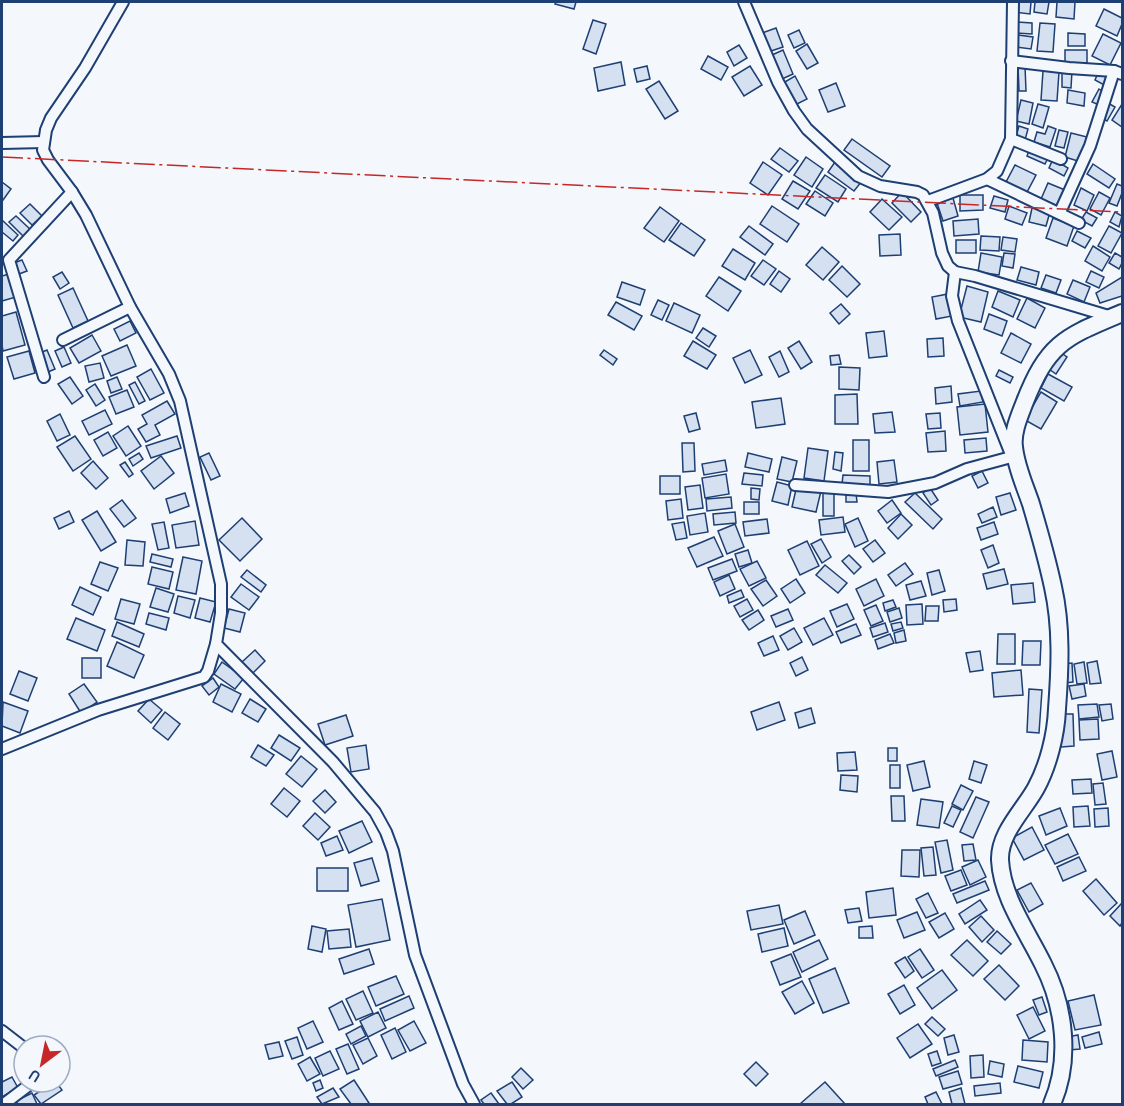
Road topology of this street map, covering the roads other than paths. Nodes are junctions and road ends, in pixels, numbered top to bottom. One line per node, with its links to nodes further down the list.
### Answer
1 (123, 2): 7 (street)
2 (744, 2): 12 (street)
3 (1013, 2): 4 (street)
4 (1011, 61): 5 (street); 6 (street)
5 (1118, 73): 13 (street)
6 (1011, 139): 9 (street); 10 (street)
7 (44, 142): 8 (street); 11 (street)
8 (2, 143)
9 (1061, 159)
10 (987, 179): 12 (street); 13 (street)
11 (72, 192): 16 (street); 19 (street)
12 (928, 201): 15 (street)
13 (1060, 212): 14 (street)
14 (1079, 223)
15 (955, 272): 17 (street); 20 (street)
16 (130, 307): 18 (street); 22 (street)
17 (1118, 315): 20 (main road)
18 (63, 340)
19 (44, 377)
20 (1014, 457): 21 (street); 27 (main road)
21 (795, 484)
22 (216, 644): 23 (street); 26 (street)
23 (2, 749)
24 (17, 1094): 25 (street)
25 (4, 1104)
26 (474, 1104)
27 (1052, 1104)

